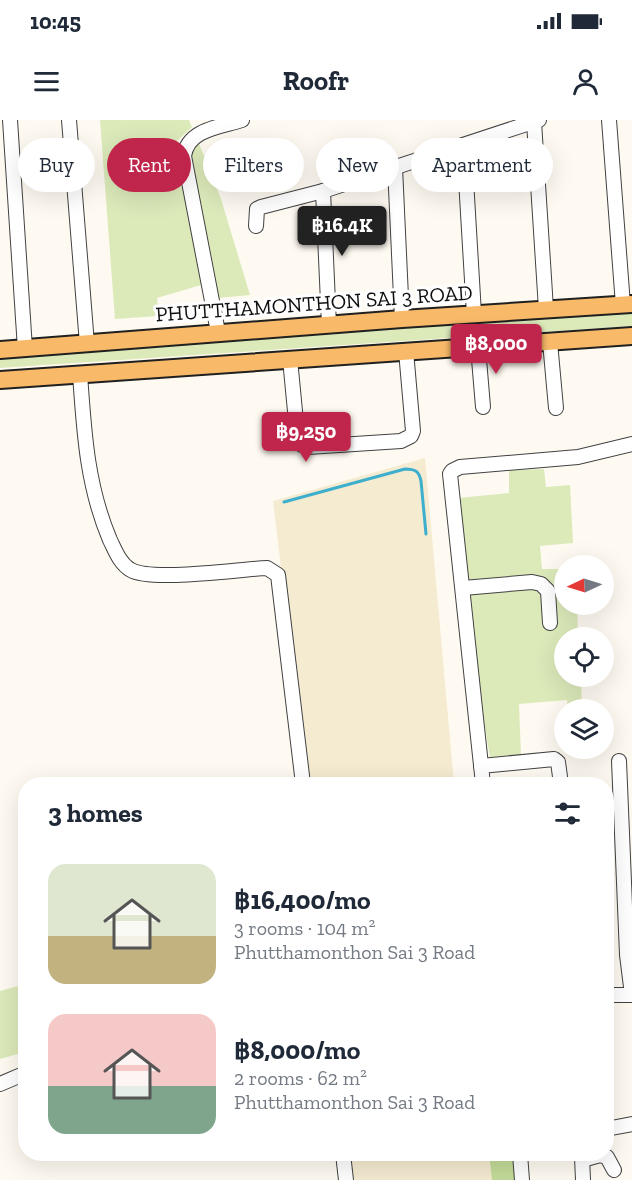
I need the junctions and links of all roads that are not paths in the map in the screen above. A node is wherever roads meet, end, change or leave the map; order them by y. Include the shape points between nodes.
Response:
1 (10, 120) edge
2 (69, 120) edge
3 (242, 120) edge
4 (609, 120) edge
5 (537, 121) edge
6 (487, 138) edge
7 (319, 192) edge
8 (323, 192) edge
9 (396, 192) edge
10 (467, 192) edge
11 (256, 226) dead end
12 (628, 304) edge
13 (546, 309) junction
14 (474, 314) junction
15 (402, 319) junction
16 (329, 325) junction
17 (218, 332) junction
18 (632, 336) edge
19 (550, 342) junction
20 (87, 344) junction
21 (478, 347) junction
22 (25, 349) junction
23 (0, 350) edge
24 (406, 351) junction
25 (290, 359) junction
26 (80, 374) junction
27 (2, 383) edge
28 (483, 406) dead end
29 (556, 408) dead end
30 (632, 444) edge
31 (463, 588) junction
32 (550, 622) dead end
33 (619, 761) dead end
34 (481, 766) junction
35 (302, 777) edge
36 (482, 777) edge
37 (560, 777) edge
38 (629, 889) edge
39 (614, 995) edge
40 (632, 995) edge
41 (18, 1076) edge
42 (0, 1084) edge
43 (632, 1124) edge
44 (614, 1127) edge
45 (344, 1161) edge
46 (521, 1161) edge
47 (582, 1161) edge
48 (609, 1161) edge
49 (615, 1170) dead end
50 (346, 1180) edge
51 (522, 1180) edge
52 (583, 1180) edge

1 - 22 street
2 - 20 street
3 - 17 street via 196,135 186,146 184,156
4 - 12 street
5 - 6 street
5 - 13 street
7 - 11 street via 261,207 257,210
8 - 16 street
9 - 15 street
10 - 14 street
12 - 13 main road, PHUTTHAMONTHON SAI 3 ROAD
13 - 14 main road, PHUTTHAMONTHON SAI 3 ROAD
14 - 15 main road, PHUTTHAMONTHON SAI 3 ROAD
15 - 16 main road, PHUTTHAMONTHON SAI 3 ROAD
16 - 17 main road, PHUTTHAMONTHON SAI 3 ROAD
17 - 20 main road, PHUTTHAMONTHON SAI 3 ROAD
18 - 19 main road
19 - 21 main road
19 - 29 street
20 - 22 main road, PHUTTHAMONTHON SAI 3 ROAD
21 - 24 main road
21 - 28 street
22 - 23 main road, PHUTTHAMONTHON SAI 3 ROAD
24 - 25 main road
24 - 25 street via 413,431 401,441 302,445 297,432
25 - 26 main road
26 - 27 main road
26 - 35 street via 90,481 97,510 120,559 130,570 153,575 267,568 278,575
30 - 31 street via 578,457 460,467 452,471 449,480
31 - 32 street via 542,584 548,591
31 - 34 street
33 - 38 street
34 - 36 street
34 - 37 street via 554,759
38 - 40 street via 627,955
39 - 40 street
41 - 42 street
43 - 44 street
45 - 50 street
46 - 51 street
47 - 52 street
48 - 49 street

